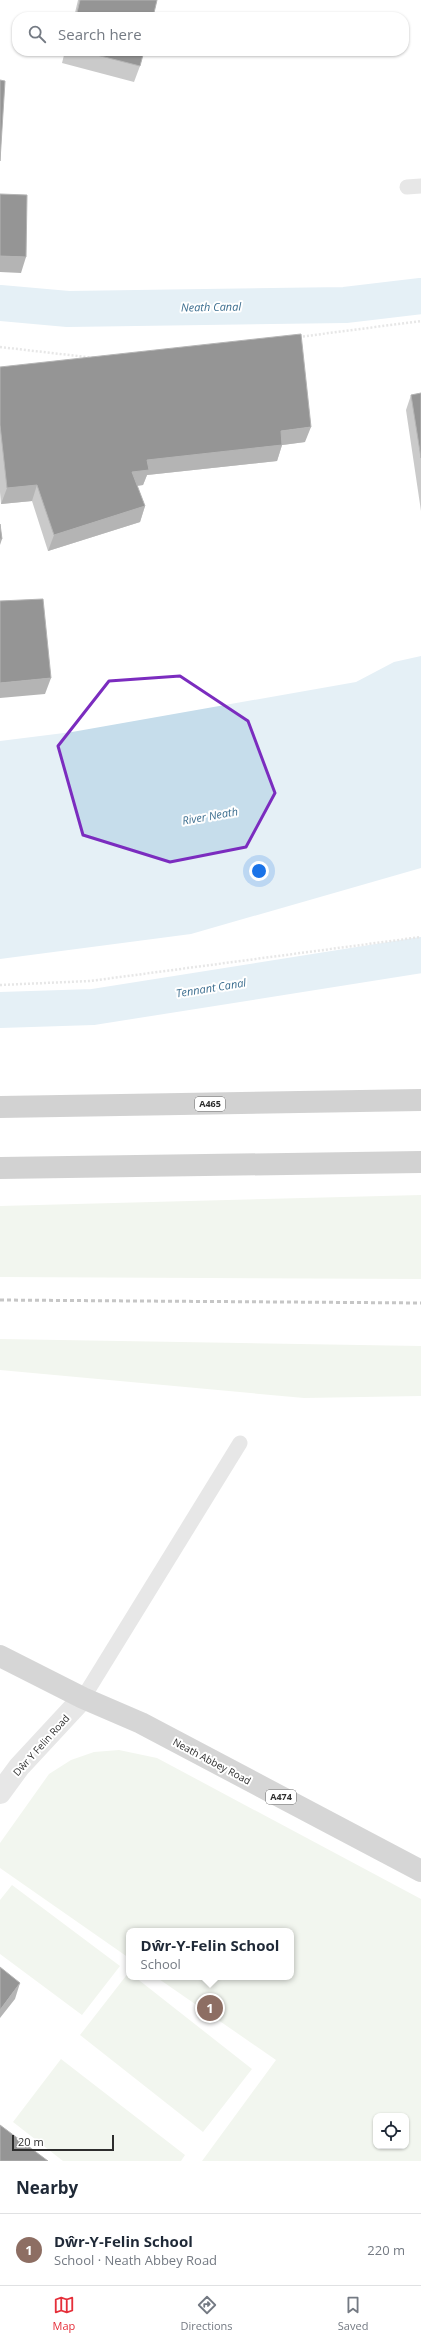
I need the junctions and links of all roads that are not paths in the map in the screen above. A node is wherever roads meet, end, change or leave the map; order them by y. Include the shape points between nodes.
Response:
1 (421, 1100) edge
2 (0, 1107) edge
3 (421, 1162) edge
4 (0, 1168) edge
5 (240, 1443) dead end
6 (0, 1656) edge
7 (83, 1698) junction
8 (0, 1793) edge
9 (421, 1871) edge

1 - 2 highway, A465
3 - 4 highway
5 - 7 lane
6 - 7 main road, Neath Abbey Road / A474
7 - 8 street, Dŵr Y Felin Road via 19,1767
7 - 9 main road, Neath Abbey Road / A474 via 141,1723

